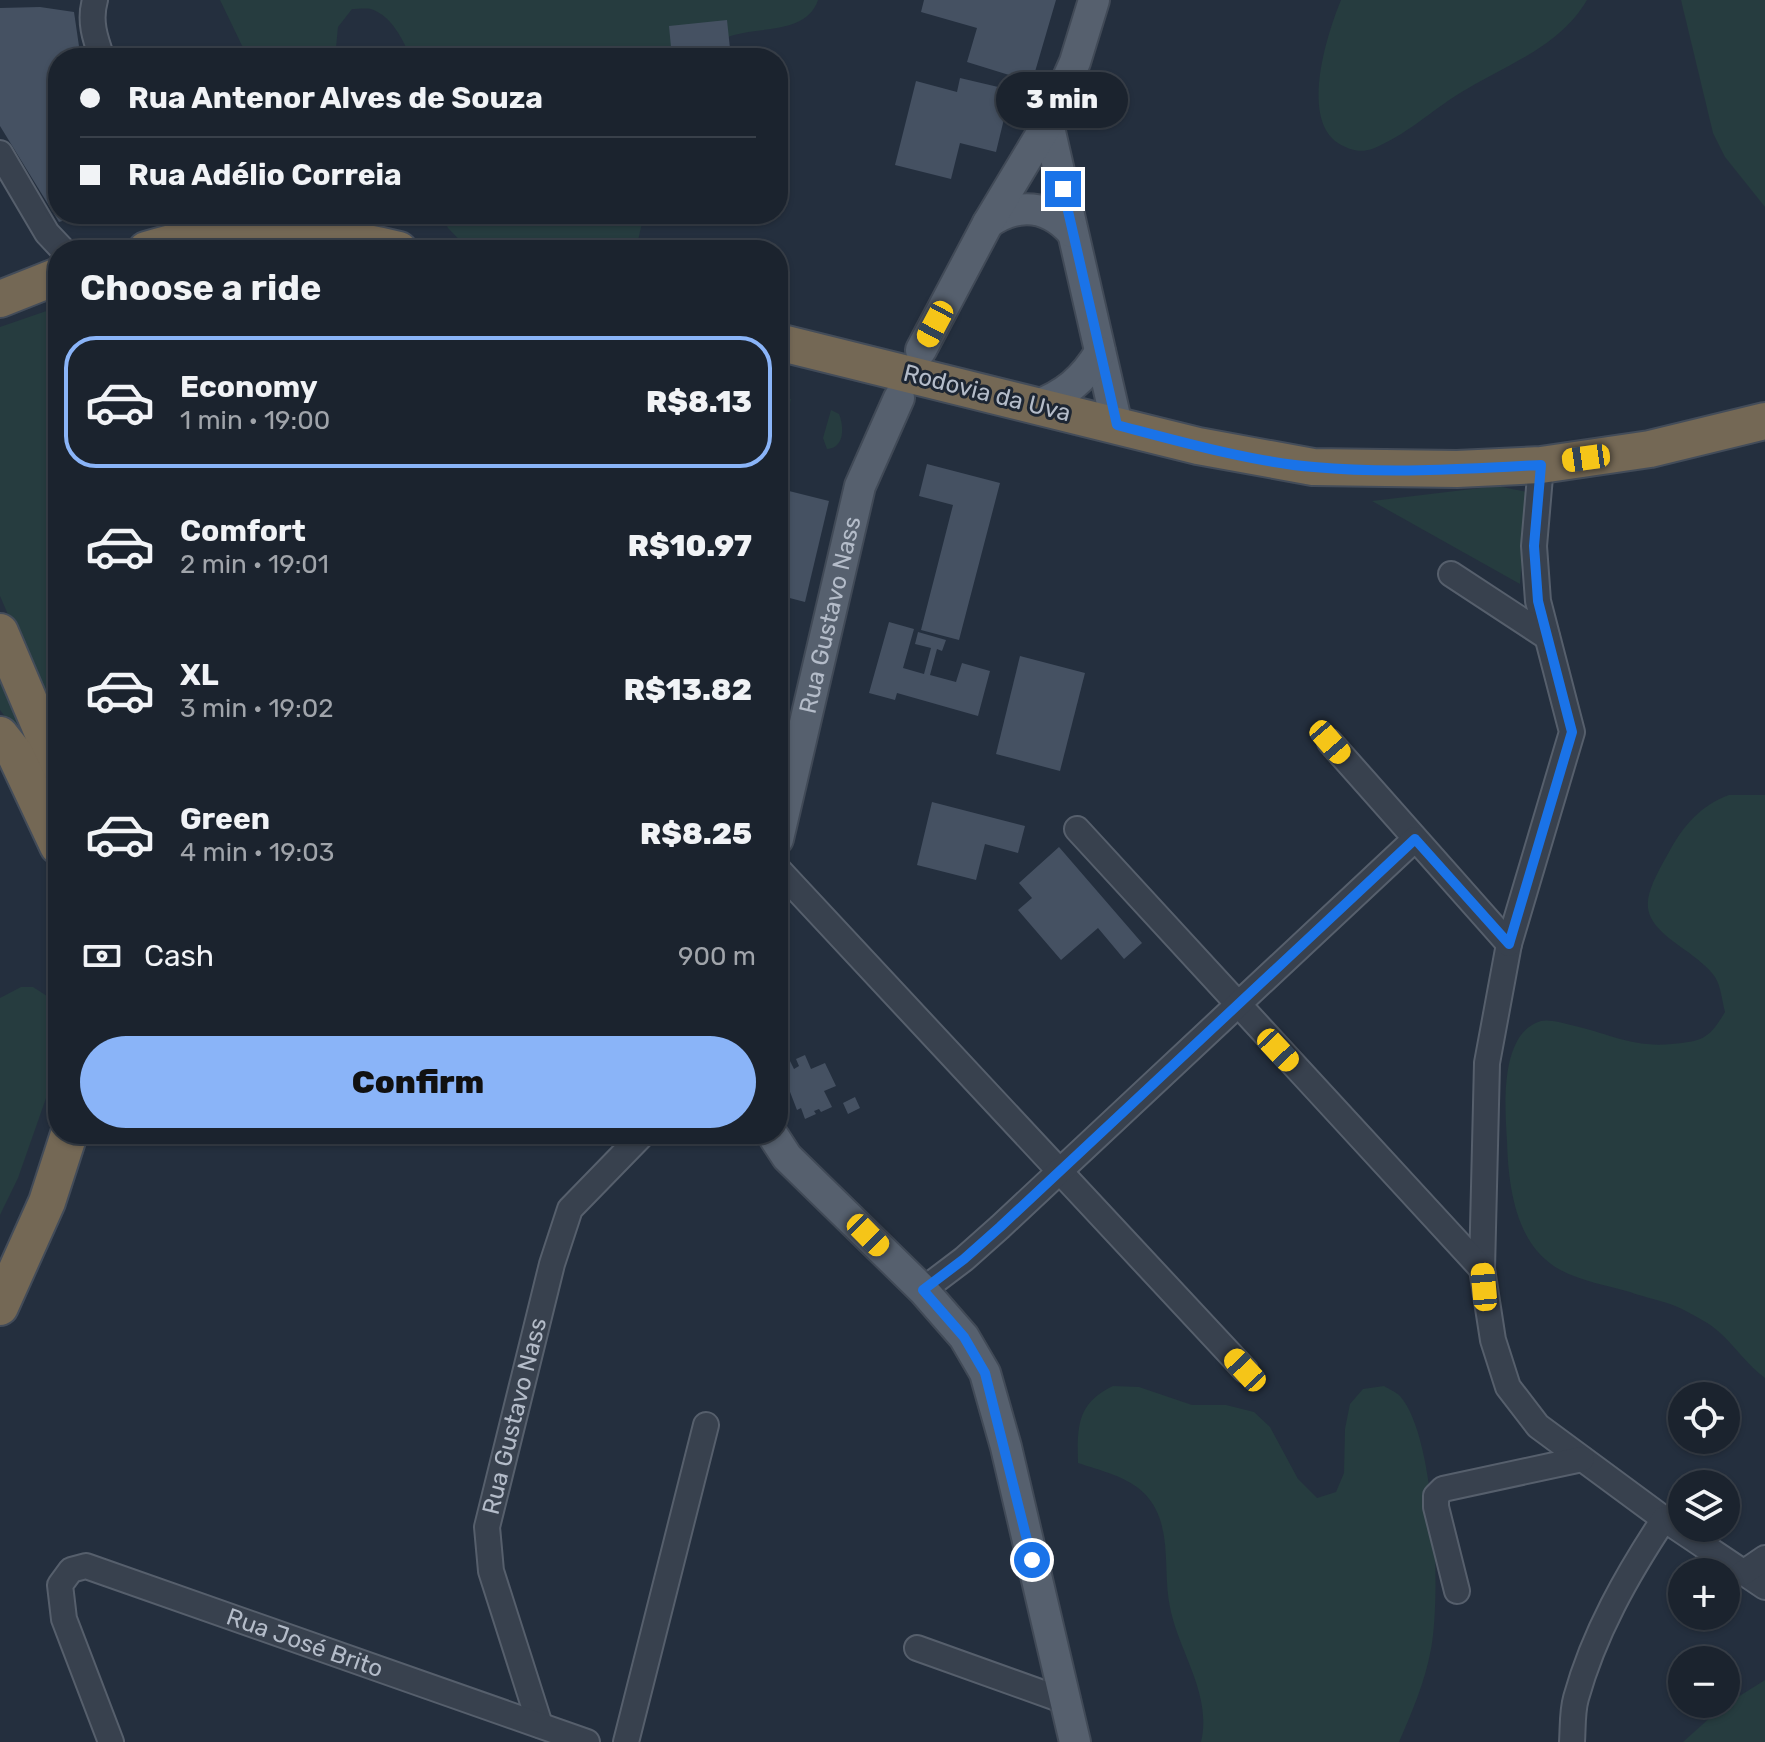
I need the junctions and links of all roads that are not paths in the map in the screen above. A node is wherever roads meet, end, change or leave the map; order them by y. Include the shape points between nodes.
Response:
1 (95, 0) edge
2 (1094, 0) edge
3 (98, 48) edge
4 (1048, 123) junction
5 (0, 153) edge
6 (1018, 172) junction
7 (1055, 200) junction
8 (988, 223) junction
9 (184, 231) edge
10 (54, 240) edge
11 (349, 240) edge
12 (48, 280) edge
13 (2, 297) edge
14 (788, 344) edge
15 (921, 350) dead end
16 (1100, 352) junction
17 (899, 398) dead end
18 (1035, 406) junction
19 (1765, 421) edge
20 (1117, 425) junction
21 (1541, 465) junction
22 (1451, 574) dead end
23 (0, 632) edge
24 (1547, 637) junction
25 (0, 735) edge
26 (1330, 742) dead end
27 (48, 749) edge
28 (788, 796) edge
29 (48, 825) edge
30 (1077, 829) dead end
31 (1415, 839) junction
32 (788, 880) edge
33 (1509, 944) junction
34 (1238, 1006) junction
35 (66, 1144) edge
36 (633, 1144) edge
37 (779, 1144) edge
38 (1060, 1170) junction
39 (1482, 1269) junction
40 (923, 1290) junction
41 (0, 1307) edge
42 (1245, 1370) dead end
43 (706, 1425) dead end
44 (1582, 1459) junction
45 (1664, 1519) junction
46 (1765, 1558) edge
47 (1743, 1573) junction
48 (1765, 1587) edge
49 (1457, 1591) dead end
50 (917, 1648) dead end
51 (1065, 1701) junction
52 (540, 1725) junction
53 (582, 1741) edge
54 (111, 1742) edge
55 (626, 1742) edge
56 (1075, 1742) edge
57 (1572, 1742) edge

1 - 3 street via 91,14
2 - 4 main road
4 - 6 main road
4 - 7 main road
5 - 10 street
6 - 7 main road
6 - 8 main road
7 - 8 main road via 1001,214
7 - 16 main road via 1072,232
8 - 15 main road
9 - 11 highway
12 - 13 highway
14 - 18 highway, Rodovia da Uva
16 - 18 main road via 1073,386
16 - 20 main road
17 - 28 main road, Rua Gustavo Nass via 860,486
18 - 20 highway, Rodovia da Uva
19 - 21 highway, Rodovia da Uva via 1650,449
20 - 21 highway, Rodovia da Uva via 1313,467
21 - 24 street via 1534,546
22 - 24 street
23 - 27 highway
24 - 33 street via 1572,732
25 - 29 highway via 15,754
26 - 31 street
30 - 34 street
31 - 33 street
31 - 34 street
32 - 38 street
33 - 39 street via 1487,1063
34 - 38 street
34 - 39 street
35 - 41 highway via 47,1202
36 - 52 street, Rua Gustavo Nass via 570,1209 487,1527 491,1571
37 - 40 main road
38 - 40 street
38 - 42 street
39 - 44 street via 1493,1340 1508,1387 1538,1426
40 - 51 main road via 964,1337 985,1373
43 - 55 street
44 - 45 street
44 - 49 street via 1443,1489 1436,1496
45 - 47 street
45 - 57 street via 1600,1629 1575,1701
46 - 47 street
47 - 48 street
50 - 51 street
51 - 56 main road
52 - 53 street, Rua José Brito
52 - 54 street, Rua José Brito via 86,1566 71,1570 60,1585 64,1619

